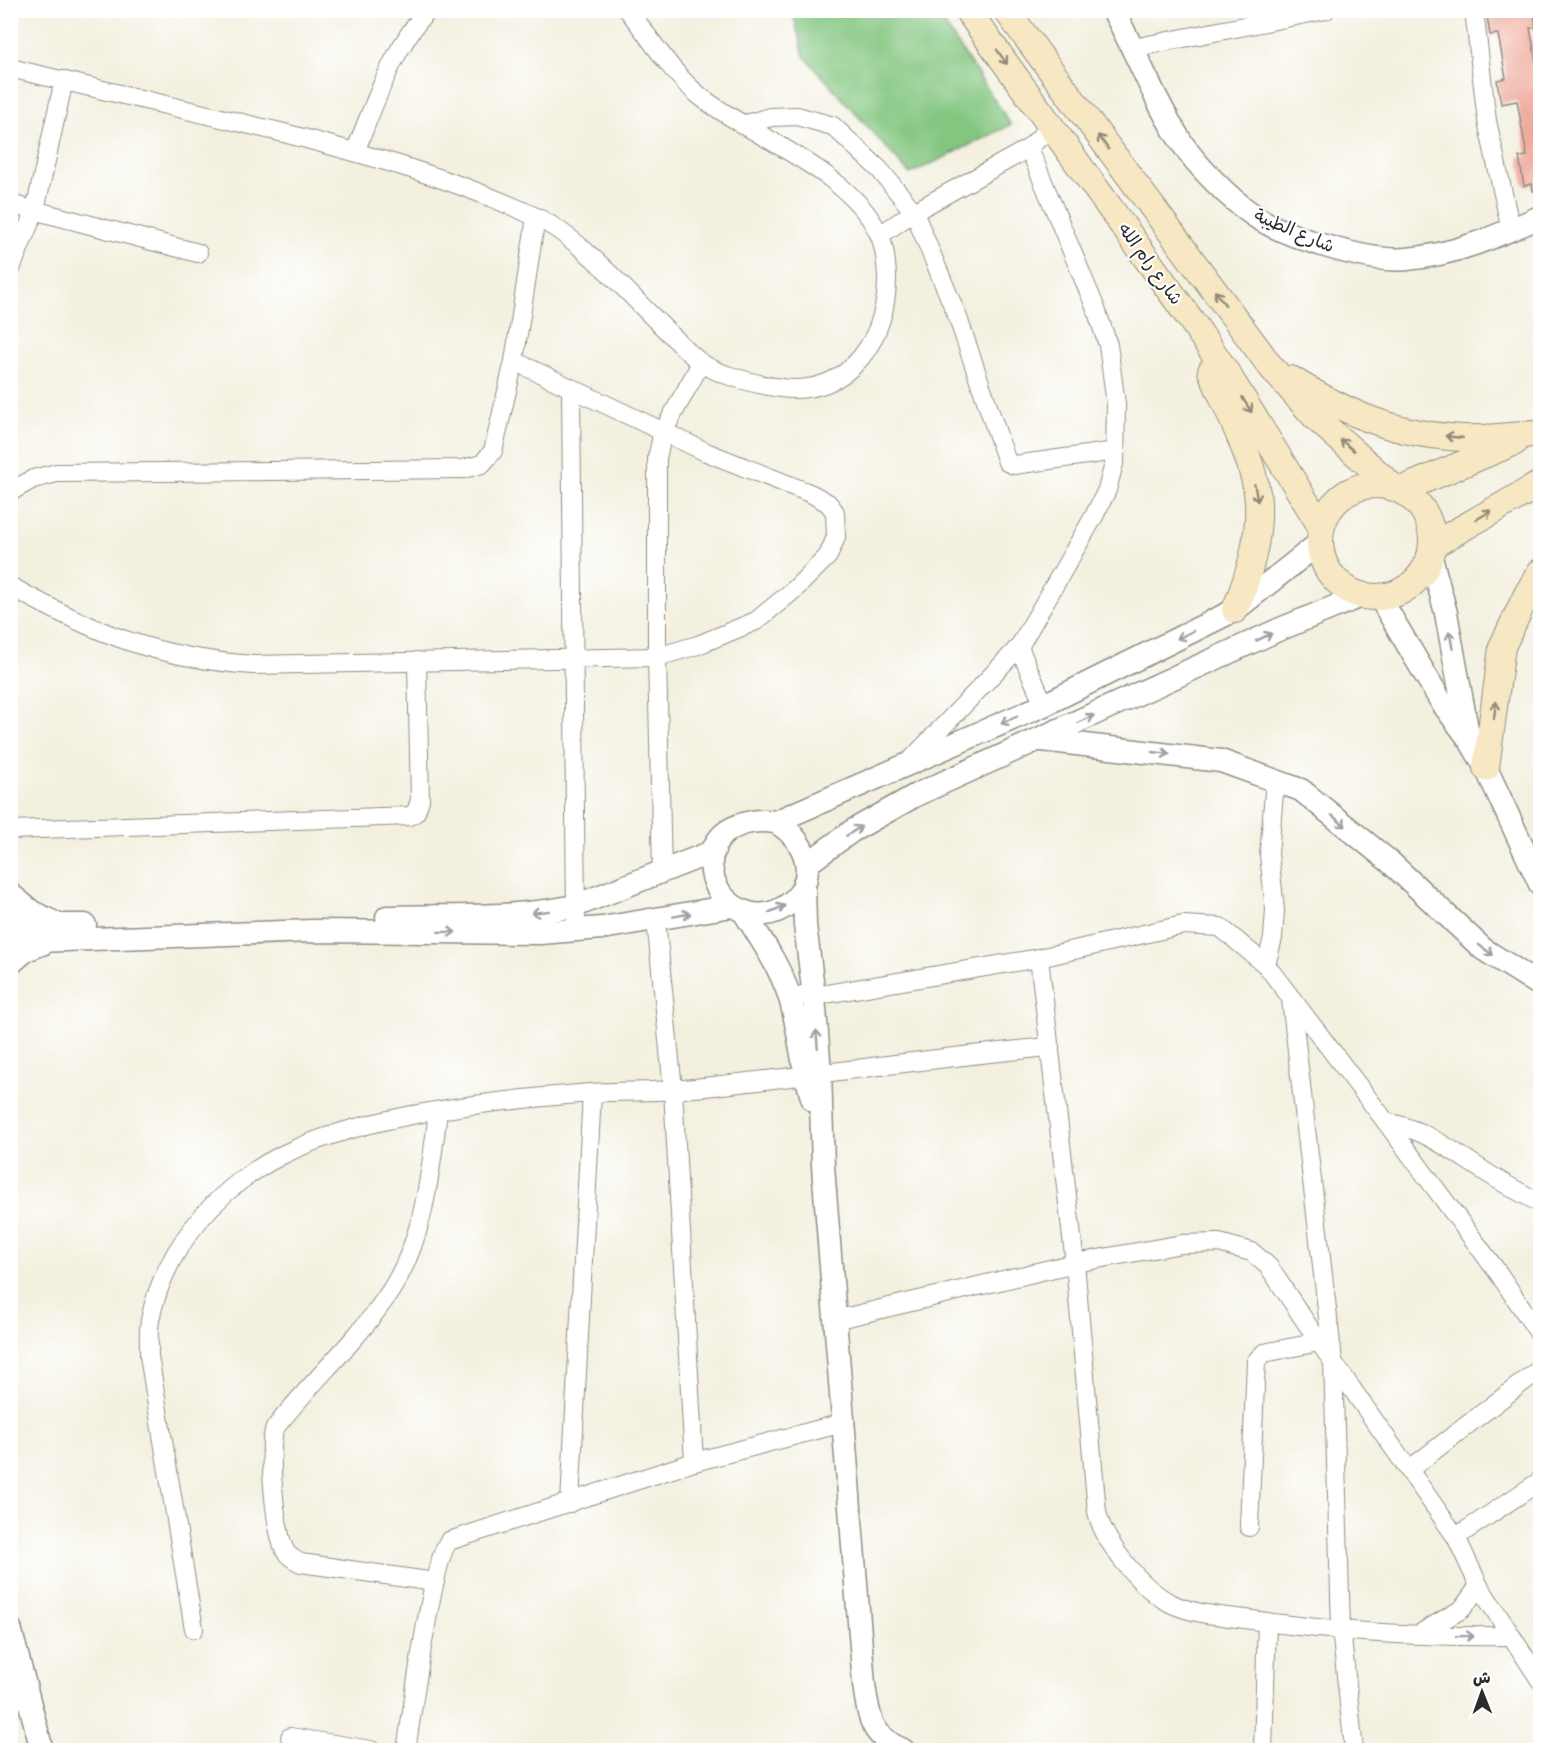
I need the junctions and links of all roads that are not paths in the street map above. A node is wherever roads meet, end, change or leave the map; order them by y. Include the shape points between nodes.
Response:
1 (428, 10) edge
2 (628, 10) edge
3 (967, 10) edge
4 (1006, 10) edge
5 (1113, 10) edge
6 (1474, 10) edge
7 (1322, 11) edge
8 (1133, 48) junction
9 (10, 68) edge
10 (64, 80) junction
11 (742, 125) junction
12 (1050, 127) junction
13 (1029, 148) junction
14 (355, 152) junction
15 (10, 204) edge
16 (35, 210) junction
17 (914, 212) junction
18 (536, 217) junction
19 (1540, 217) edge
20 (1511, 230) junction
21 (880, 235) junction
22 (198, 253) dead end
23 (10, 271) edge
24 (1191, 320) junction
25 (514, 361) junction
26 (701, 363) junction
27 (1271, 367) junction
28 (571, 388) junction
29 (663, 432) junction
30 (1537, 433) edge
31 (1116, 451) junction
32 (1540, 484) edge
33 (1397, 487) junction
34 (10, 492) edge
35 (1319, 534) junction
36 (1432, 551) junction
37 (1540, 572) edge
38 (10, 586) edge
39 (1370, 597) junction
40 (1235, 610) junction
41 (1019, 647) junction
42 (657, 657) junction
43 (574, 658) junction
44 (417, 662) junction
45 (1044, 705) junction
46 (1469, 739) junction
47 (1040, 740) junction
48 (908, 764) junction
49 (1486, 768) junction
50 (1275, 780) junction
51 (775, 822) junction
52 (10, 830) edge
53 (714, 851) junction
54 (662, 872) junction
55 (805, 873) junction
56 (1540, 884) edge
57 (10, 894) edge
58 (575, 906) junction
59 (738, 909) junction
60 (656, 920) junction
61 (10, 925) edge
62 (576, 930) junction
63 (55, 933) junction
64 (10, 942) edge
65 (1039, 958) junction
66 (10, 964) edge
67 (1266, 965) junction
68 (1540, 985) edge
69 (789, 995) junction
70 (814, 996) junction
71 (1291, 998) junction
72 (1050, 1047) junction
73 (812, 1073) junction
74 (673, 1090) junction
75 (592, 1093) junction
76 (438, 1112) junction
77 (1386, 1122) junction
78 (1540, 1203) edge
79 (1075, 1263) junction
80 (835, 1320) junction
81 (1540, 1335) edge
82 (1319, 1342) junction
83 (1332, 1361) junction
84 (1540, 1369) edge
85 (843, 1423) junction
86 (694, 1462) junction
87 (1410, 1469) junction
88 (1540, 1481) edge
89 (570, 1503) junction
90 (1249, 1527) dead end
91 (1456, 1537) junction
92 (435, 1582) junction
93 (1479, 1586) junction
94 (1267, 1622) junction
95 (10, 1628) edge
96 (194, 1629) dead end
97 (1341, 1629) junction
98 (1420, 1633) junction
99 (1510, 1636) junction
100 (1540, 1680) edge
101 (290, 1737) dead end
102 (42, 1750) edge
103 (371, 1750) edge
104 (406, 1750) edge
105 (903, 1750) edge
106 (1263, 1750) edge
107 (1354, 1750) edge

1 - 14 street via 386,76
2 - 11 street via 687,85
3 -> 12 main road, شارع رام الله
27 -> 4 main road, شارع رام الله
5 - 8 street, شارع الطيبة
6 - 20 street via 1487,121
7 - 8 street
8 - 20 street, شارع الطيبة via 1183,145 1230,197 1254,216 1308,240 1353,254 1406,260 1465,249
9 - 10 street
10 - 14 street
10 - 16 street
11 - 17 street via 771,117 796,116 833,126 880,170
11 - 21 street via 811,164 867,215
12 - 13 street
12 - 24 main road, شارع رام الله
13 - 17 street
13 - 31 street via 1108,345 1116,404
14 - 18 street via 432,174
15 - 16 street
16 - 22 street
16 - 23 street
17 - 21 street
17 - 31 street via 958,318 1007,462 1014,465
18 - 25 street
18 - 26 street via 570,238
19 - 20 street, شارع الطيبة
21 - 26 street via 886,300 872,344 840,376 786,389 736,377
24 -> 35 main road, شارع رام الله via 1225,370
24 -> 40 main road via 1252,473 1258,500 1253,554
25 - 28 street
25 - 34 street via 493,452 472,468 57,473 33,479
26 - 29 street
30 -> 27 main road via 1465,438 1418,433 1366,420 1334,406
33 -> 27 main road, شارع رام الله via 1316,418
28 - 29 street
28 - 43 street
29 - 42 street via 657,458
29 - 42 street via 705,453 812,494 828,503 837,523 828,556 756,621 735,632
30 - 33 main road
31 - 41 street via 1107,490
36 -> 32 main road
33 - 35 main road via 1368,485 1350,491 1328,510
33 - 36 main road via 1416,500 1424,513
35 - 39 main road via 1330,573 1341,585
35 - 40 street
36 - 39 main road via 1424,572 1413,583 1400,592
46 -> 36 street
49 -> 37 main road via 1502,647
38 - 44 street via 120,640 182,657 253,665
39 - 46 street
47 -> 39 street via 1278,630
40 -> 45 street
41 - 45 street
41 - 48 street
42 - 43 street
42 - 54 street
43 - 44 street
43 - 58 street
44 - 52 street via 420,800 410,816
45 -> 48 street
46 - 49 street
47 -> 50 street via 1194,756
55 -> 47 street via 852,831 916,795
48 - 51 street
49 - 56 street
50 - 67 street via 1269,854 1275,910
50 -> 68 street via 1301,790 1390,862 1483,949
51 - 53 street via 756,819 738,824 723,835
51 - 55 street via 797,838
53 - 54 street
53 - 59 street via 714,882 721,896
54 - 58 street
59 -> 55 street via 762,914 780,909 795,898
55 - 70 street via 805,925
57 - 63 street
58 - 62 street
58 -> 63 street via 532,913
60 -> 59 street
59 - 69 street via 774,961
60 - 62 street
60 - 74 street
61 - 63 street
63 -> 62 street
63 - 64 street
63 - 66 street
65 - 67 street via 1183,924 1200,924 1220,927
65 - 70 street
65 - 72 street
67 - 71 street
69 - 70 street
69 - 73 street
73 -> 70 street
71 - 77 street
71 - 83 street
72 - 73 street
72 - 79 street
73 - 74 street
73 - 80 street via 820,1119
74 - 75 street
74 - 86 street
75 - 76 street
75 - 89 street
76 - 92 street via 429,1183 411,1252 401,1274 386,1299 275,1428 271,1451 279,1532 292,1559
76 - 96 street via 377,1124 282,1155 211,1207 171,1262 150,1322 149,1356
77 - 78 street via 1425,1133
77 - 81 street
79 - 80 street
79 - 82 street via 1201,1242 1237,1246 1261,1257
79 - 94 street via 1100,1527 1139,1577 1170,1603 1213,1615
80 - 85 street
82 - 83 street
82 - 90 street via 1263,1353 1256,1361
83 - 87 street
83 - 97 street
84 - 87 street
85 - 86 street
85 - 105 street via 869,1714 879,1735
86 - 89 street
87 - 91 street
88 - 91 street
89 - 92 street via 449,1540
91 - 93 street
92 - 104 street
93 - 98 street via 1462,1609
93 - 99 street
94 - 97 street
94 - 106 street
95 - 102 street
97 - 98 street
97 - 107 street
98 -> 99 street
99 - 100 street
101 - 103 street

